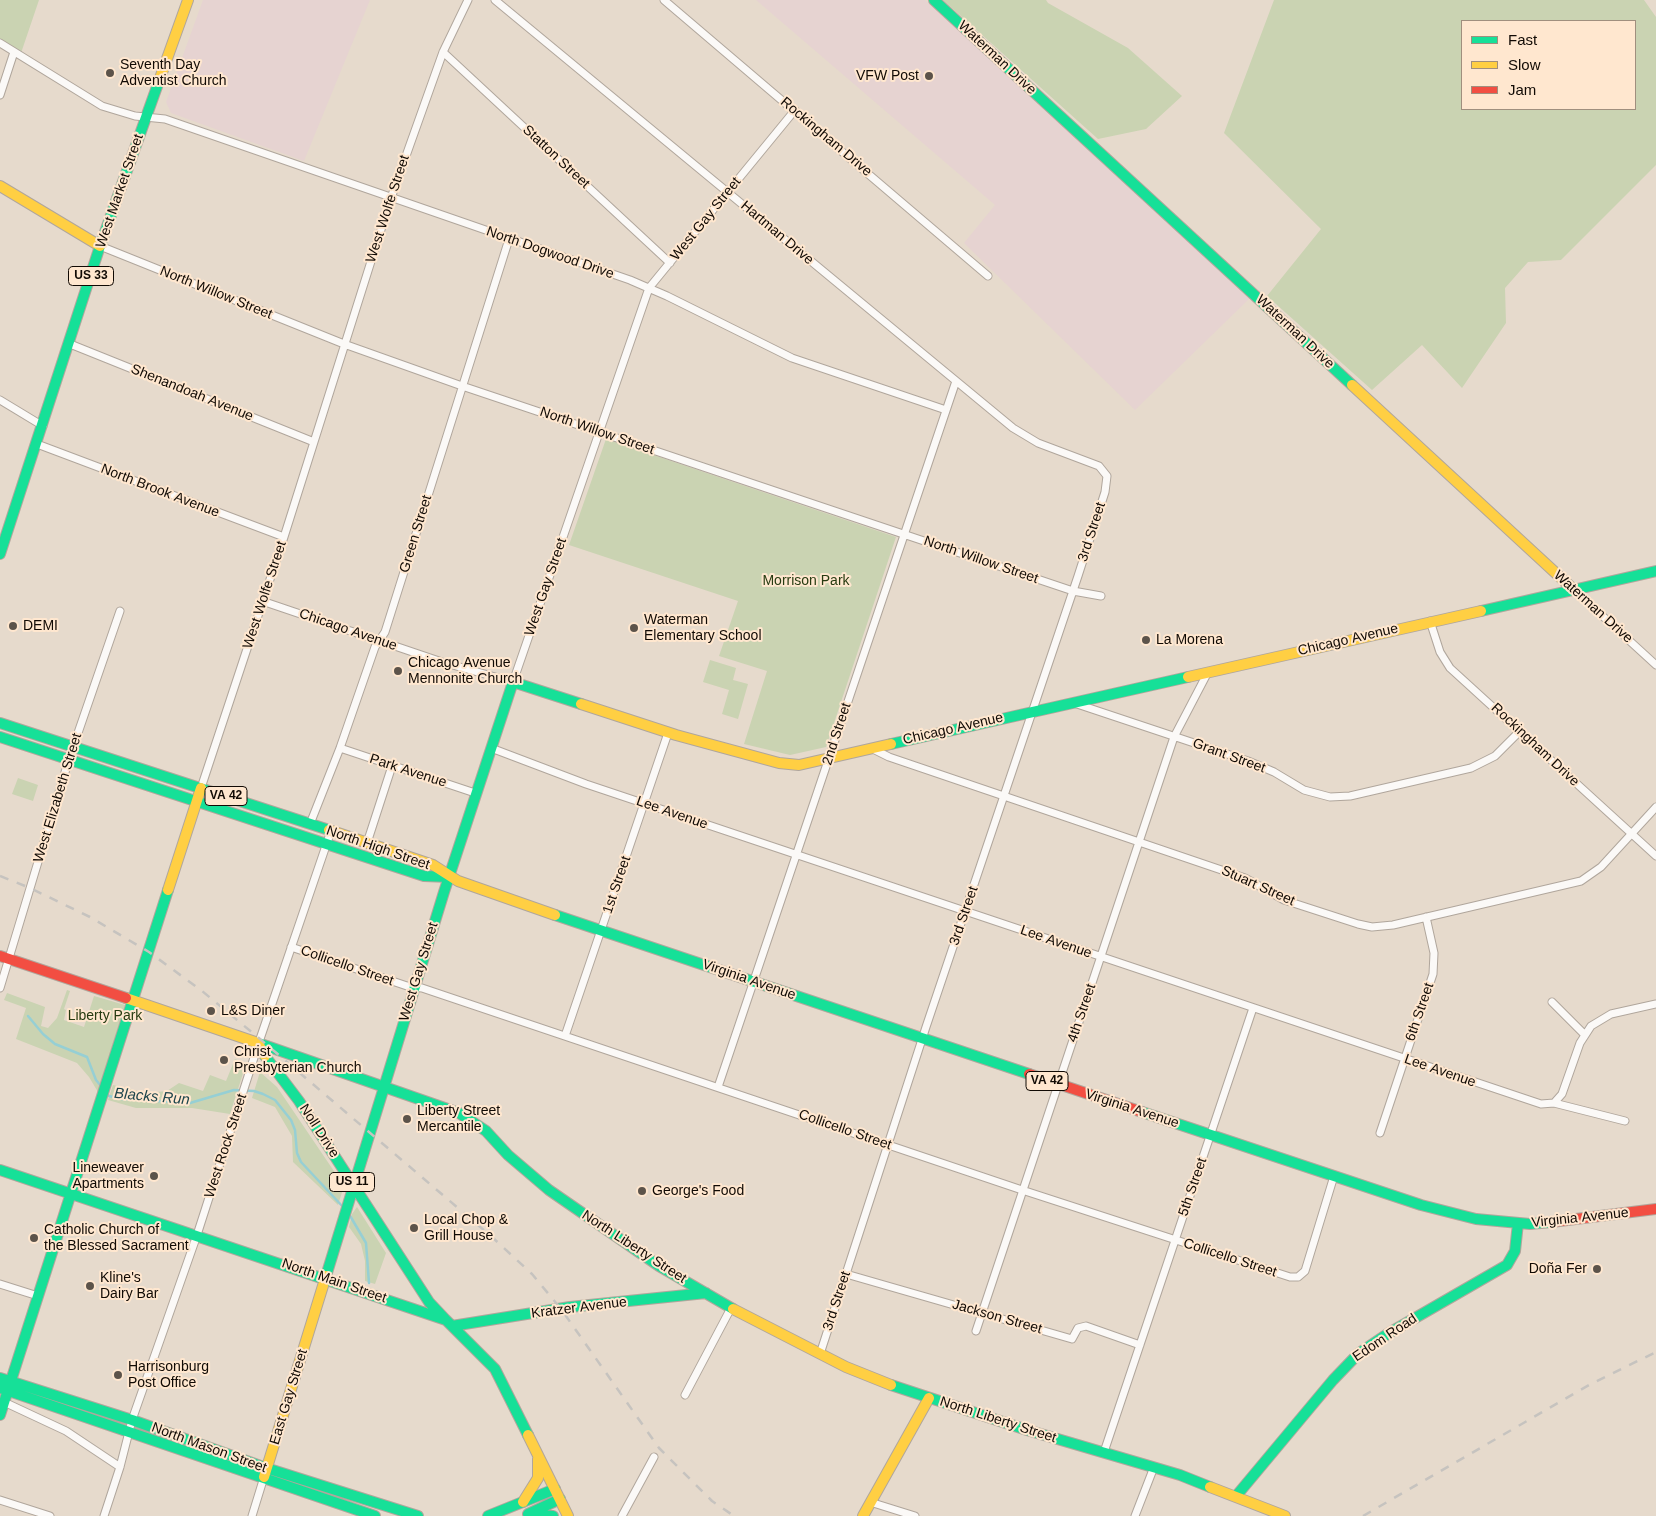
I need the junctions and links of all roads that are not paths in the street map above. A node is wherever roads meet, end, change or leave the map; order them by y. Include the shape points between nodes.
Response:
1 (188, 0) edge
2 (468, 0) edge
3 (496, 0) edge
4 (664, 0) edge
5 (934, 0) edge
6 (0, 43) edge
7 (14, 52) junction
8 (443, 52) junction
9 (0, 95) edge
10 (795, 110) junction
11 (146, 117) junction
12 (0, 186) edge
13 (728, 192) junction
14 (391, 198) junction
15 (509, 239) junction
16 (100, 246) junction
17 (670, 262) junction
18 (988, 276) dead end
19 (649, 288) junction
20 (70, 344) junction
21 (344, 344) junction
22 (956, 381) junction
23 (462, 386) junction
24 (0, 400) edge
25 (946, 410) junction
26 (43, 426) junction
27 (600, 431) junction
28 (314, 442) junction
29 (37, 444) junction
30 (1107, 478) joint
31 (903, 534) junction
32 (284, 537) junction
33 (0, 554) edge
34 (1656, 571) edge
35 (1573, 589) junction
36 (1072, 591) junction
37 (1101, 596) dead end
38 (262, 601) junction
39 (120, 611) dead end
40 (1430, 621) junction
41 (379, 641) junction
42 (1656, 665) edge
43 (1208, 671) junction
44 (513, 682) junction
45 (1072, 702) junction
46 (1032, 711) junction
47 (0, 723) edge
48 (1520, 731) junction
49 (668, 733) junction
50 (0, 737) edge
51 (1174, 737) junction
52 (73, 747) junction
53 (340, 748) junction
54 (491, 748) junction
55 (871, 748) junction
56 (830, 758) junction
57 (69, 759) junction
58 (392, 766) junction
59 (201, 788) junction
60 (475, 793) junction
61 (1004, 796) junction
62 (197, 802) junction
63 (644, 803) junction
64 (1656, 807) edge
65 (310, 824) junction
66 (331, 831) junction
67 (1631, 834) junction
68 (1139, 842) junction
69 (367, 843) junction
70 (326, 844) junction
71 (796, 854) junction
72 (1656, 856) edge
73 (449, 877) junction
74 (965, 911) junction
75 (1426, 917) junction
76 (601, 931) junction
77 (291, 947) junction
78 (4, 957) edge
79 (1101, 957) junction
80 (753, 982) junction
81 (415, 986) junction
82 (0, 988) edge
83 (134, 1000) junction
84 (1552, 1002) dead end
85 (1656, 1004) edge
86 (1253, 1008) junction
87 (1584, 1034) junction
88 (565, 1036) junction
89 (923, 1039) junction
90 (258, 1043) junction
91 (1405, 1059) junction
92 (1058, 1084) junction
93 (385, 1085) junction
94 (718, 1087) junction
95 (1554, 1103) junction
96 (1625, 1121) dead end
97 (1380, 1134) dead end
98 (1210, 1135) junction
99 (888, 1144) junction
100 (0, 1170) edge
101 (1334, 1176) junction
102 (353, 1184) junction
103 (1022, 1190) junction
104 (70, 1193) junction
105 (1656, 1209) edge
106 (1518, 1223) junction
107 (197, 1234) junction
108 (1174, 1241) junction
109 (846, 1274) junction
110 (326, 1279) junction
111 (0, 1284) edge
112 (706, 1293) junction
113 (38, 1296) junction
114 (731, 1308) junction
115 (983, 1313) junction
116 (449, 1323) junction
117 (976, 1331) dead end
118 (1140, 1345) junction
119 (820, 1354) junction
120 (4, 1385) edge
121 (685, 1395) dead end
122 (929, 1398) junction
123 (4, 1402) junction
124 (0, 1415) edge
125 (132, 1420) junction
126 (129, 1432) junction
127 (1104, 1452) junction
128 (538, 1454) junction
129 (654, 1457) dead end
130 (120, 1467) junction
131 (1154, 1467) junction
132 (265, 1473) junction
133 (557, 1494) junction
134 (1236, 1495) junction
135 (0, 1500) edge
136 (523, 1502) junction
137 (870, 1502) junction
138 (527, 1515) edge
139 (50, 1516) edge
140 (104, 1516) edge
141 (252, 1516) edge
142 (374, 1516) edge
143 (418, 1516) edge
144 (488, 1516) edge
145 (553, 1516) edge
146 (568, 1516) edge
147 (622, 1516) edge
148 (863, 1516) edge
149 (915, 1516) edge
150 (1135, 1516) edge
151 (1284, 1516) edge

1 - 11 street, West Market Street / US 33
2 - 8 street, West Wolfe Street
3 - 13 street, Hartman Drive
4 - 10 street, Rockingham Drive
5 - 35 street, Waterman Drive
6 - 7 street, North Dogwood Drive
7 - 9 street
7 - 11 street, North Dogwood Drive via 102,106
8 - 14 street, West Wolfe Street
8 - 17 street, Statton Street
10 - 13 street, West Gay Street
10 - 18 street, Rockingham Drive
11 - 14 street, North Dogwood Drive via 165,119
11 - 16 street, West Market Street / US 33
12 - 16 street
13 - 17 street, West Gay Street
13 - 22 street, Hartman Drive
14 - 15 street, North Dogwood Drive
14 - 21 street, West Wolfe Street
15 - 19 street, North Dogwood Drive
15 - 23 street, Green Street
16 - 20 street, West Market Street / US 33
16 - 21 street, North Willow Street
17 - 19 street, West Gay Street
19 - 25 street, North Dogwood Drive via 797,360
19 - 27 street, West Gay Street
20 - 26 street, West Market Street / US 33
20 - 28 street, Shenandoah Avenue
21 - 23 street, North Willow Street
21 - 28 street, West Wolfe Street
22 - 25 street, 2nd Street
22 - 30 street, Hartman Drive via 1013,428 1038,443 1099,466
23 - 27 street, North Willow Street
23 - 41 street, Green Street via 385,632
24 - 26 street
25 - 31 street, 2nd Street
26 - 29 street, West Market Street / US 33
27 - 31 street, North Willow Street
27 - 44 street, West Gay Street
28 - 32 street, West Wolfe Street
29 - 32 street, North Brook Avenue
29 - 33 street, West Market Street / US 33
30 - 36 street, 3rd Street
31 - 36 street, North Willow Street
31 - 56 street, 2nd Street
32 - 38 street, West Wolfe Street
34 - 35 street, Chicago Avenue
35 - 40 street, Chicago Avenue
35 - 42 street, Waterman Drive
36 - 37 street, North Willow Street
36 - 46 street, 3rd Street
38 - 41 street, Chicago Avenue
38 - 59 street, West Wolfe Street
39 - 52 street, West Elizabeth Street
40 - 43 street, Chicago Avenue
40 - 48 street, Rockingham Drive via 1446,663
41 - 44 street, Chicago Avenue
41 - 53 street, Green Street
43 - 45 street, Chicago Avenue
43 - 51 street, 4th Street
44 - 49 street, Chicago Avenue
44 - 54 street, West Gay Street
45 - 46 street, Chicago Avenue
45 - 51 street, Grant Street
46 - 55 street, Chicago Avenue
46 - 61 street, 3rd Street
47 - 52 street, North High Street / VA 42
48 - 51 street, Grant Street via 1494,756 1471,768 1335,797 1309,792 1255,763
48 - 67 street, Rockingham Drive
49 - 56 street, Chicago Avenue via 783,764 803,764
49 - 63 street, 1st Street
50 - 57 street, North High Street / VA 42
51 - 68 street, 4th Street
52 - 57 street, West Elizabeth Street
52 - 59 street, North High Street / VA 42
53 - 58 street, Park Avenue
53 - 65 street, Green Street
54 - 60 street, West Gay Street
54 - 63 street, Lee Avenue
55 - 56 street, Chicago Avenue
55 - 61 street, Stuart Street
56 - 71 street, 2nd Street
57 - 62 street, North High Street / VA 42
57 - 78 street, West Elizabeth Street
58 - 60 street, Park Avenue
58 - 69 street
59 - 62 street, West Wolfe Street
59 - 65 street, North High Street / VA 42
60 - 73 street, West Gay Street
61 - 68 street, Stuart Street
61 - 74 street, 3rd Street
62 - 70 street, North High Street / VA 42
62 - 83 street, West Wolfe Street
63 - 71 street, Lee Avenue
63 - 76 street, 1st Street
64 - 67 street, Stuart Street
65 - 66 street, North High Street / VA 42
66 - 69 street, North High Street / VA 42
66 - 70 street, West Rock Street
67 - 72 street, Rockingham Drive
67 - 75 street, Stuart Street via 1601,867 1580,881
68 - 75 street, Stuart Street via 1245,878 1279,898 1358,924 1386,926
68 - 79 street, 4th Street
69 - 73 street, North High Street / VA 42 via 432,865
70 - 73 street, North High Street / VA 42 via 424,876
70 - 77 street, West Rock Street
71 - 74 street, Lee Avenue
71 - 80 street, 2nd Street
73 - 76 street, Virginia Avenue / VA 42
73 - 81 street, West Gay Street
74 - 79 street, Lee Avenue
74 - 89 street, 3rd Street
75 - 91 street, 6th Street via 1434,953 1433,974
76 - 80 street, Virginia Avenue / VA 42
76 - 88 street, 1st Street
77 - 81 street, Collicello Street via 406,986
77 - 90 street, West Rock Street
78 - 82 street, West Elizabeth Street
78 - 83 street, North Liberty Street
79 - 86 street, Lee Avenue
79 - 92 street, 4th Street
80 - 89 street, Virginia Avenue / VA 42
80 - 94 street, 2nd Street
81 - 88 street, Collicello Street
81 - 93 street, West Gay Street
83 - 90 street, North Liberty Street
83 - 104 street, West Wolfe Street
84 - 87 street
85 - 87 street via 1606,1016
86 - 91 street, Lee Avenue
86 - 98 street, 5th Street
87 - 95 street via 1562,1094
88 - 94 street, Collicello Street
89 - 92 street, Virginia Avenue / VA 42
89 - 99 street, 3rd Street
90 - 93 street, North Liberty Street
90 - 102 street, Noll Drive / US 11
90 - 107 street, West Rock Street
91 - 95 street, Lee Avenue via 1541,1104
91 - 97 street, 6th Street
92 - 98 street, Virginia Avenue / VA 42
92 - 103 street, 4th Street
93 - 102 street, West Gay Street
93 - 112 street, North Liberty Street via 469,1118 549,1190 659,1266
94 - 99 street, Collicello Street
95 - 96 street, Lee Avenue
98 - 101 street, Virginia Avenue / VA 42
98 - 108 street, 5th Street
99 - 103 street, Collicello Street
99 - 109 street, 3rd Street
100 - 104 street, North Main Street / US 11
101 - 106 street, Virginia Avenue / VA 42 via 1442,1212
101 - 108 street, Collicello Street via 1305,1271 1298,1277
102 - 110 street, West Gay Street
102 - 116 street, Noll Drive / US 11 via 429,1302
103 - 108 street, Collicello Street
103 - 115 street, 4th Street
104 - 107 street, North Main Street / US 11
104 - 113 street, West Wolfe Street
105 - 106 street, Virginia Avenue / VA 42 via 1572,1221
106 - 134 street, Edom Road via 1516,1251 1507,1264 1358,1354
107 - 110 street, North Main Street / US 11
107 - 125 street, West Rock Street
108 - 118 street, 5th Street
109 - 115 street, Jackson Street
109 - 119 street, 3rd Street
110 - 116 street, North Main Street / US 11
110 - 132 street, East Gay Street
111 - 113 street
112 - 114 street, North Liberty Street
112 - 116 street, Kratzer Avenue
113 - 120 street, West Wolfe Street
114 - 119 street, North Liberty Street
114 - 121 street
115 - 117 street, 4th Street
115 - 118 street, Jackson Street via 1072,1339 1078,1328 1086,1326
116 - 128 street, North Main Street / US 11 via 494,1369
118 - 127 street, 5th Street
119 - 122 street, North Liberty Street
120 - 123 street, West Wolfe Street
120 - 125 street, North Mason Street
120 - 126 street, North Mason Street
122 - 127 street, North Liberty Street
122 - 137 street
123 - 124 street, West Wolfe Street
123 - 130 street via 66,1432
125 - 126 street, West Rock Street
125 - 132 street, North Mason Street
126 - 130 street, West Rock Street
126 - 132 street, North Mason Street
127 - 131 street, North Liberty Street
128 - 133 street, North Main Street / US 11
128 - 136 street via 538,1478
129 - 147 street
130 - 140 street, West Rock Street
131 - 134 street, North Liberty Street
131 - 150 street
132 - 141 street, East Gay Street
132 - 142 street, North Mason Street
132 - 143 street, North Mason Street
133 - 136 street
133 - 138 street
133 - 146 street, North Main Street / US 11
134 - 151 street, North Liberty Street
135 - 139 street
136 - 144 street
137 - 148 street
137 - 149 street
138 - 145 street

